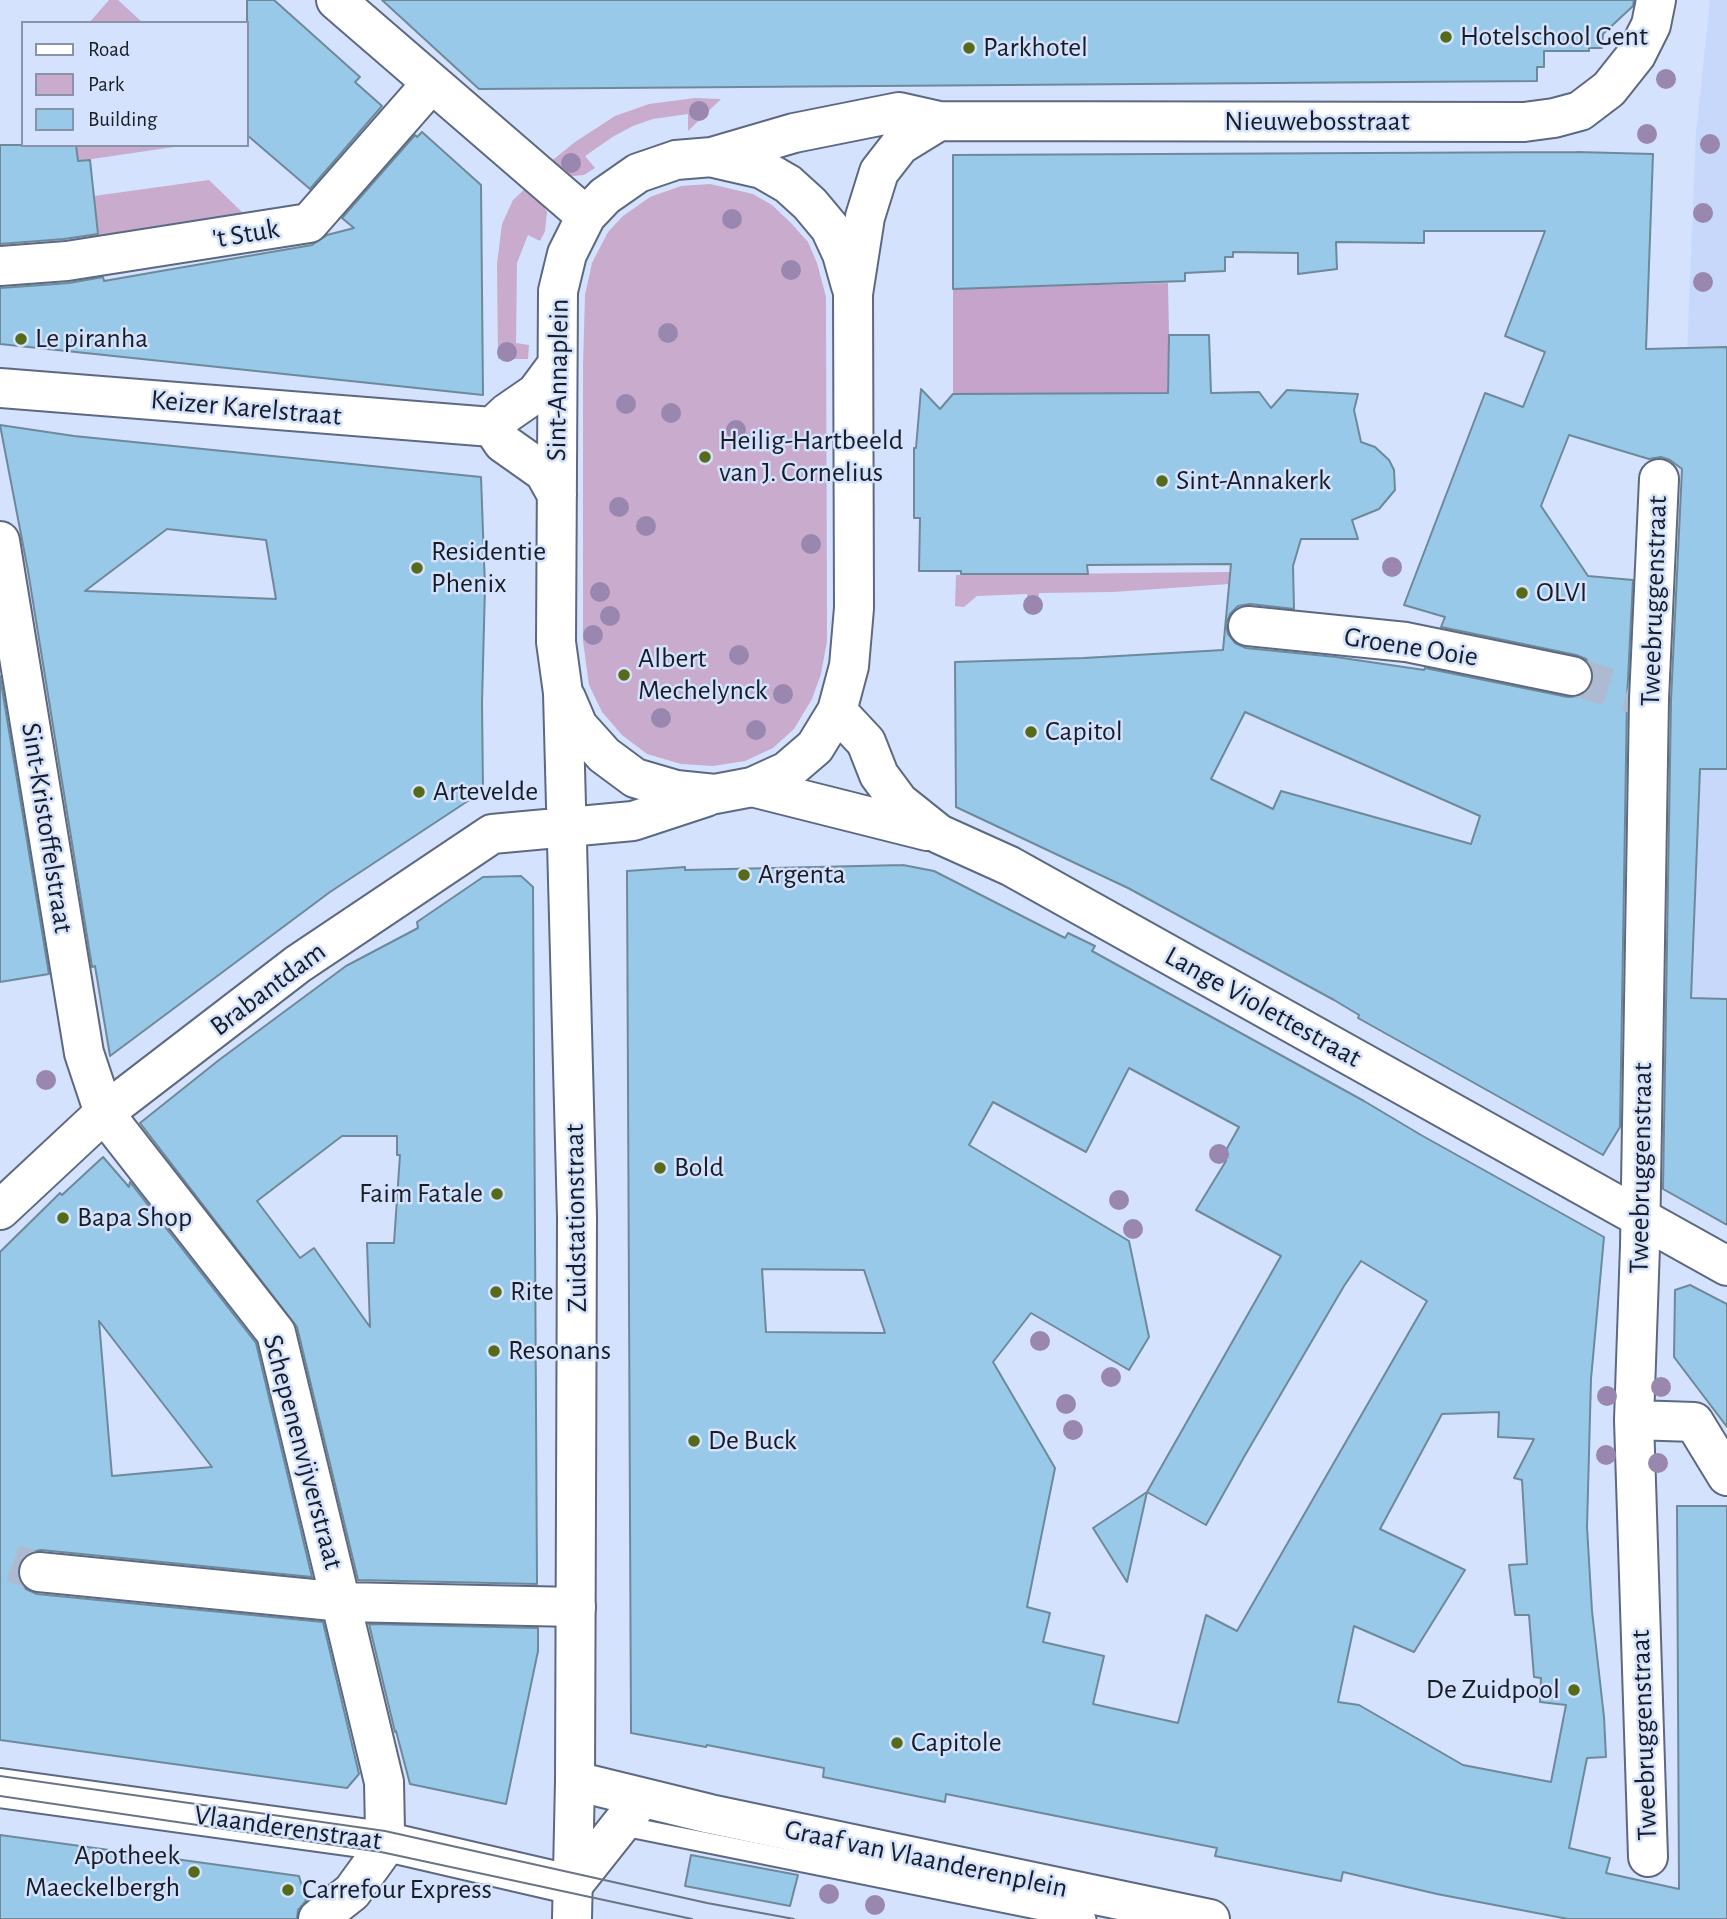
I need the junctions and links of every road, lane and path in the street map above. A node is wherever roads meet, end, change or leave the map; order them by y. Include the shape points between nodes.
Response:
1 (336, 0) edge
2 (1654, 12) edge
3 (431, 84) junction
4 (939, 121) junction
5 (712, 157) junction
6 (586, 216) junction
7 (0, 266) edge
8 (853, 294) junction
9 (556, 366) junction
10 (0, 388) edge
11 (492, 427) junction
12 (1659, 479) dead end
13 (557, 495) junction
14 (0, 541) edge
15 (1248, 626) dead end
16 (1572, 676) tunnel mouth
17 (563, 693) junction
18 (837, 710) junction
19 (752, 787) junction
20 (715, 794) junction
21 (568, 829) junction
22 (939, 834) junction
23 (104, 1113) junction
24 (0, 1210) edge
25 (1641, 1217) junction
26 (1727, 1266) edge
27 (1634, 1420) junction
28 (1727, 1476) edge
29 (39, 1572) dead end
30 (342, 1602) junction
31 (576, 1607) junction
32 (575, 1781) junction
33 (0, 1788) edge
34 (633, 1815) junction
35 (383, 1841) junction
36 (1648, 1857) dead end
37 (573, 1902) edge
38 (318, 1919) edge
39 (1086, 1919) edge
40 (1210, 1919) edge

1 - 3 street
2 - 4 street, Nieuwebosstraat via 1636,55 1609,89 1580,111 1554,118 1524,122
3 - 6 street
3 - 7 street, 't Stuk via 309,223 67,261
4 - 5 street, Sint-Annaplein via 899,112 794,132
4 - 8 street, Sint-Annaplein via 900,145 879,172 865,217
5 - 6 street, Sint-Annaplein via 676,160 638,173
5 - 8 street, Sint-Annaplein via 762,169 810,204 830,228
6 - 9 street, Sint-Annaplein via 567,254 558,291
8 - 18 street, Sint-Annaplein via 854,608 849,666
9 - 11 street via 536,393
9 - 13 street, Sint-Annaplein
10 - 11 street, Keizer Karelstraat
11 - 13 street via 503,443 544,472
12 - 25 street, Tweebruggenstraat via 1649,699
13 - 17 street, Sint-Annaplein via 556,642
14 - 23 street, Sint-Kristoffelstraat via 84,1053
15 - 16 street, Groene Ooie via 1406,642
17 - 20 street, Sint-Annaplein via 579,726 604,755 635,778 676,790
17 - 21 street, Sint-Annaplein
18 - 19 street, Sint-Annaplein via 815,747 787,771
18 - 22 street, Lange Violettestraat via 866,742 879,775 899,802
19 - 20 street, Sint-Annaplein
19 - 22 street, Sint-Annaplein
20 - 21 street via 633,821
21 - 23 street, Brabantdam via 492,835 298,964
21 - 31 street, Zuidstationstraat via 577,1217
22 - 25 street, Lange Violettestraat via 1010,866
23 - 24 street, Brabantdam
23 - 30 street, Schepenenvijverstraat via 276,1333
25 - 26 street, Lange Violettestraat
25 - 27 street, Tweebruggenstraat
27 - 28 street via 1694,1422
27 - 36 street, Tweebruggenstraat
29 - 30 street
30 - 31 street
30 - 35 street, Schepenenvijverstraat via 384,1782
31 - 32 street, Zuidstationstraat
32 - 34 street, Graaf van Vlaanderenplein
32 - 37 street, Zuidstationstraat
33 - 35 street, Vlaanderenstraat
34 - 37 street
34 - 39 lane, Graaf van Vlaanderenplein
34 - 40 street, Graaf van Vlaanderenplein
35 - 37 street, Vlaanderenstraat
35 - 38 street via 381,1852 352,1892

